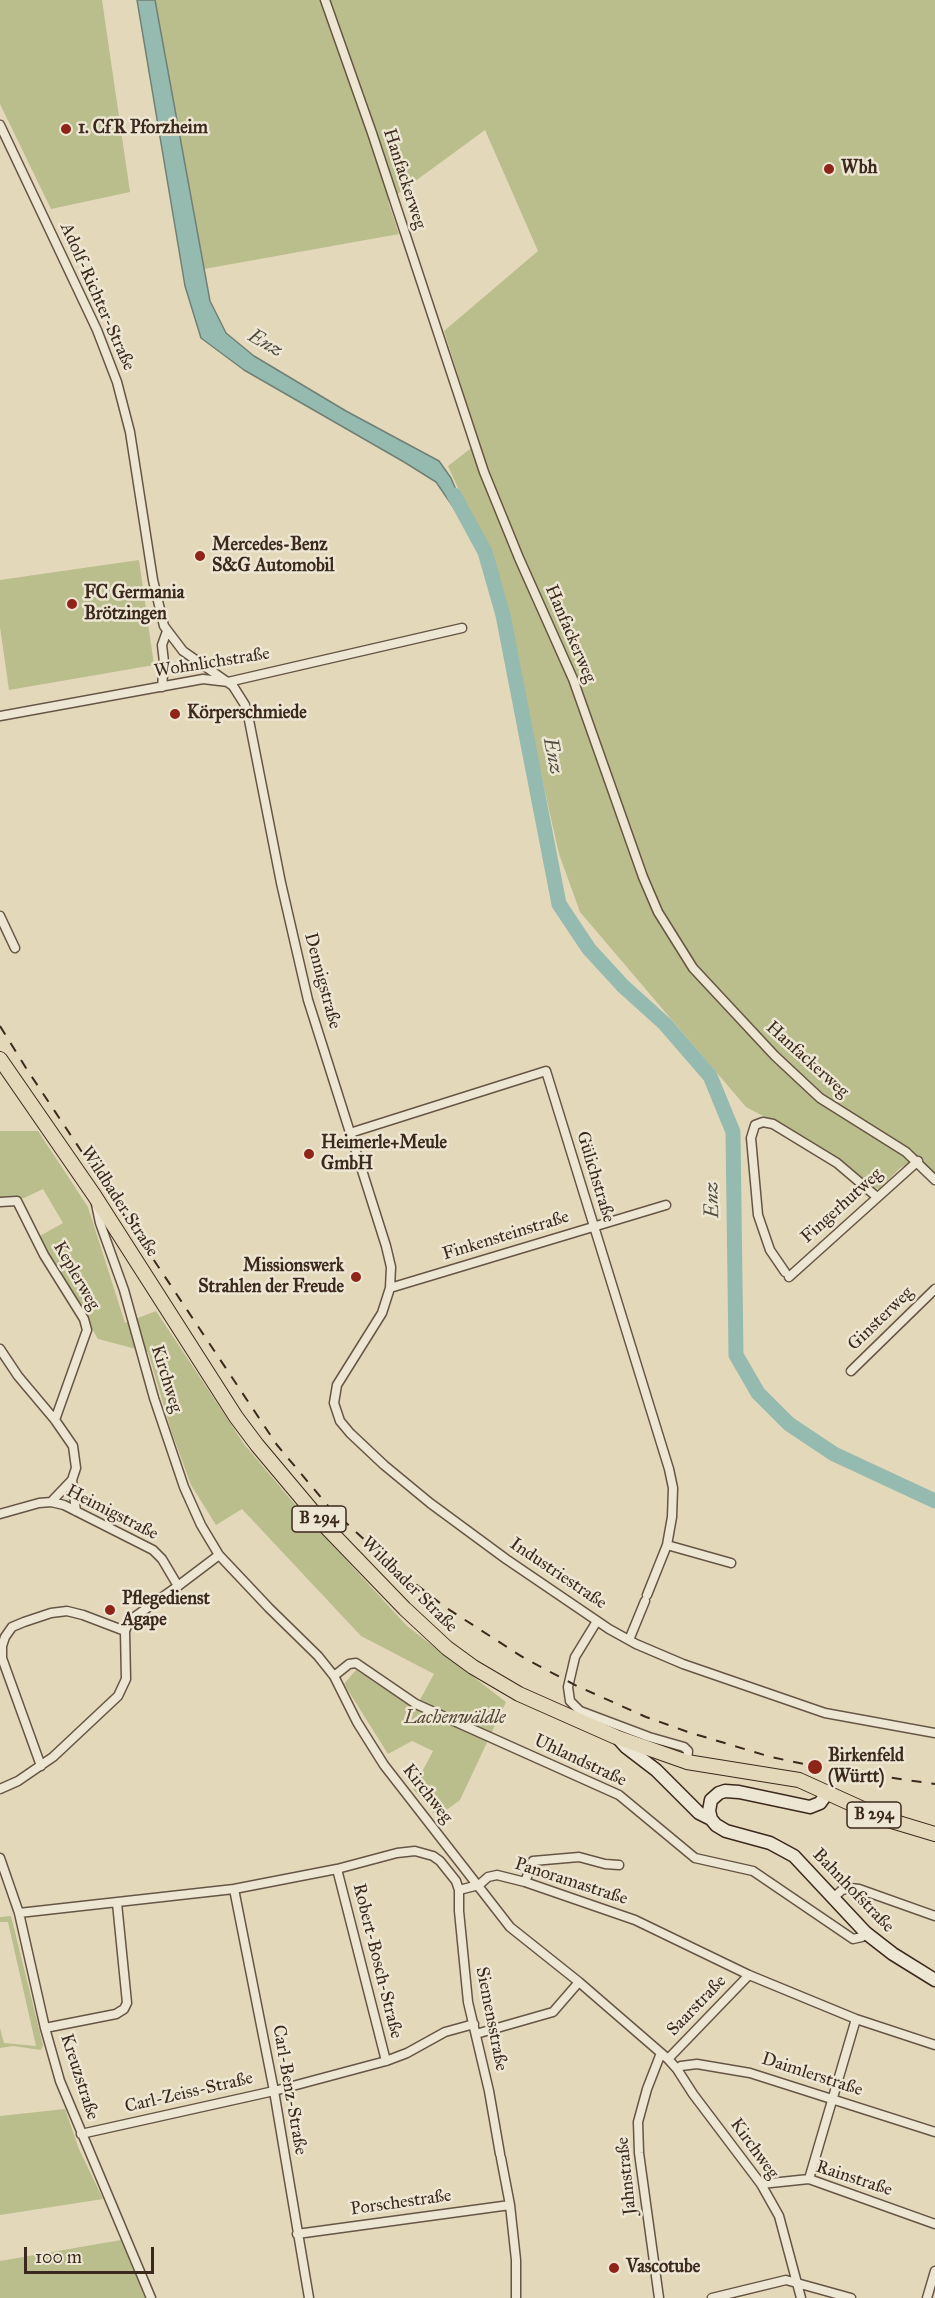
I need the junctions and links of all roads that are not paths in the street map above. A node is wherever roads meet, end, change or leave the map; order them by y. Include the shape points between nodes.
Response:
1 (325, 0) edge
2 (0, 125) edge
3 (462, 628) dead end
4 (167, 631) junction
5 (228, 682) junction
6 (162, 687) junction
7 (0, 716) edge
8 (0, 916) edge
9 (15, 948) dead end
10 (0, 1059) edge
11 (350, 1133) junction
12 (918, 1161) junction
13 (935, 1180) edge
14 (94, 1195) junction
15 (877, 1197) junction
16 (0, 1202) edge
17 (666, 1205) dead end
18 (593, 1227) junction
19 (121, 1237) junction
20 (111, 1253) junction
21 (390, 1288) junction
22 (935, 1289) edge
23 (0, 1349) edge
24 (851, 1371) dead end
25 (56, 1420) junction
26 (72, 1480) junction
27 (51, 1502) junction
28 (76, 1511) junction
29 (0, 1514) edge
30 (667, 1545) junction
31 (219, 1555) junction
32 (731, 1563) dead end
33 (178, 1586) junction
34 (597, 1621) junction
35 (125, 1631) junction
36 (629, 1640) junction
37 (334, 1676) junction
38 (935, 1733) edge
39 (616, 1737) junction
40 (687, 1762) junction
41 (41, 1766) junction
42 (0, 1789) edge
43 (828, 1792) junction
44 (711, 1819) junction
45 (935, 1834) edge
46 (0, 1858) edge
47 (619, 1865) dead end
48 (337, 1869) junction
49 (525, 1882) junction
50 (479, 1885) junction
51 (234, 1889) junction
52 (459, 1890) junction
53 (833, 1898) junction
54 (117, 1903) junction
55 (19, 1913) junction
56 (935, 1916) edge
57 (866, 1933) junction
58 (749, 1975) junction
59 (935, 1980) edge
60 (579, 1982) junction
61 (856, 2019) junction
62 (474, 2024) junction
63 (45, 2028) junction
64 (476, 2034) junction
65 (935, 2045) edge
66 (665, 2056) junction
67 (386, 2061) junction
68 (677, 2069) junction
69 (274, 2091) junction
70 (832, 2099) junction
71 (935, 2132) edge
72 (81, 2134) junction
73 (809, 2179) junction
74 (761, 2184) junction
75 (510, 2205) junction
76 (935, 2224) edge
77 (297, 2234) junction
78 (935, 2271) edge
79 (797, 2283) junction
80 (151, 2298) edge
81 (309, 2298) edge
82 (516, 2298) edge
83 (659, 2298) edge
84 (712, 2298) edge
85 (801, 2298) edge
86 (851, 2298) edge
87 (927, 2298) edge

1 - 12 street, Hanfackerweg via 480,462 573,679 658,912 693,968 783,1064 829,1104
2 - 4 street, Adolf-Richter-Straße via 97,330 117,382 132,442 156,597
3 - 5 street, Wohnlichstraße
4 - 5 street, Adolf-Richter-Straße via 183,651
4 - 6 street, Adolf-Richter-Straße via 162,645
5 - 6 street, Wohnlichstraße via 203,679
5 - 11 street, Dennigstraße via 248,715 294,944
6 - 7 street, Wohnlichstraße
8 - 9 street
10 - 14 main road, Wildbader Straße / B 294
11 - 18 street, Gülichstraße via 546,1071
11 - 21 street, Dennigstraße via 389,1257
12 - 13 street, Hanfackerweg
12 - 15 street, Fingerhutweg
14 - 19 main road, Wildbader Straße / B 294
14 - 20 street, Kirchweg
15 - 15 street, Fingerhutweg via 837,1163 773,1124 755,1125 751,1138 757,1207 770,1250 787,1275
16 - 25 street, Keplerweg via 17,1201 84,1318 87,1330
17 - 18 street, Finkensteinstraße
18 - 21 street, Finkensteinstraße
18 - 30 street, Gülichstraße via 669,1469 673,1488
19 - 20 street
19 - 39 main road, Wildbader Straße / B 294 via 257,1445 325,1526 405,1609 473,1667 519,1694
20 - 31 street, Kirchweg via 184,1487
21 - 34 street, Industriestraße via 375,1326 337,1385 334,1403 340,1421 430,1503
22 - 24 street, Ginsterweg
23 - 25 street
25 - 26 street via 74,1446 76,1468
26 - 27 street
26 - 28 street
27 - 28 street, Heimigstraße
27 - 29 street, Heimigstraße
28 - 33 street, Heimigstraße via 153,1550
30 - 32 street
30 - 36 street, Gülichstraße
31 - 33 street
31 - 37 street, Kirchweg
33 - 35 street via 133,1618
34 - 36 street, Industriestraße
34 - 40 street via 575,1657 568,1687 570,1701 580,1711 684,1747 689,1755
35 - 41 street via 126,1679 118,1696
35 - 41 street via 67,1611 12,1627 5,1637 2,1658
36 - 38 street, Industriestraße via 683,1664 825,1713
37 - 50 street, Kirchweg via 384,1766
37 - 57 street, Uhlandstraße via 356,1663 416,1704 619,1795 695,1858 753,1871 852,1939
39 - 40 main road, Wildbader Straße / B 294
39 - 44 main road, Bahnhofstraße via 699,1813
40 - 43 main road, Wildbader Straße / B 294 via 782,1776
41 - 42 street
43 - 44 main road via 820,1803 810,1807 725,1791 711,1800
43 - 45 main road, Wildbader Straße / B 294 via 876,1816
44 - 53 main road, Bahnhofstraße via 726,1831 794,1856
46 - 55 street, Kreuzstraße
47 - 49 street via 579,1857 533,1861
48 - 51 street
48 - 52 street via 397,1852 415,1851 440,1861
48 - 67 street, Robert-Bosch-Straße
49 - 50 street, Panoramastraße via 497,1875
49 - 58 street, Panoramastraße via 635,1920
50 - 52 street, Panoramastraße
50 - 60 street, Kirchweg via 510,1927
51 - 54 street
51 - 69 street, Carl-Benz-Straße
52 - 62 street, Siemensstraße via 464,1977
53 - 56 street via 842,1890 859,1889
53 - 57 main road, Bahnhofstraße
54 - 55 street
54 - 63 street via 128,2003 116,2014
55 - 63 street, Kreuzstraße
57 - 59 main road, Bahnhofstraße
58 - 61 street, Panoramastraße
58 - 66 street, Saarstraße
60 - 64 street via 553,2012
60 - 66 street, Kirchweg
61 - 65 street, Panoramastraße
61 - 70 street
62 - 64 street, Siemensstraße
62 - 67 street, Carl-Zeiss-Straße via 445,2032
63 - 72 street, Kreuzstraße
64 - 75 street, Siemensstraße
66 - 68 street, Kirchweg
66 - 83 street, Jahnstraße via 647,2089 638,2122
67 - 69 street, Carl-Zeiss-Straße
68 - 70 street, Daimlerstraße via 697,2064 750,2073
68 - 74 street, Kirchweg
69 - 72 street, Carl-Zeiss-Straße
69 - 77 street, Carl-Benz-Straße
70 - 71 street, Daimlerstraße
70 - 73 street
72 - 80 street, Kreuzstraße
73 - 74 street, Rainstraße
73 - 76 street, Rainstraße
74 - 79 street, Kirchweg via 779,2216
75 - 77 street, Porschestraße
75 - 82 street, Siemensstraße
77 - 81 street, Carl-Benz-Straße
78 - 87 street
79 - 84 street via 786,2280
79 - 85 street, Kirchweg
79 - 86 street

